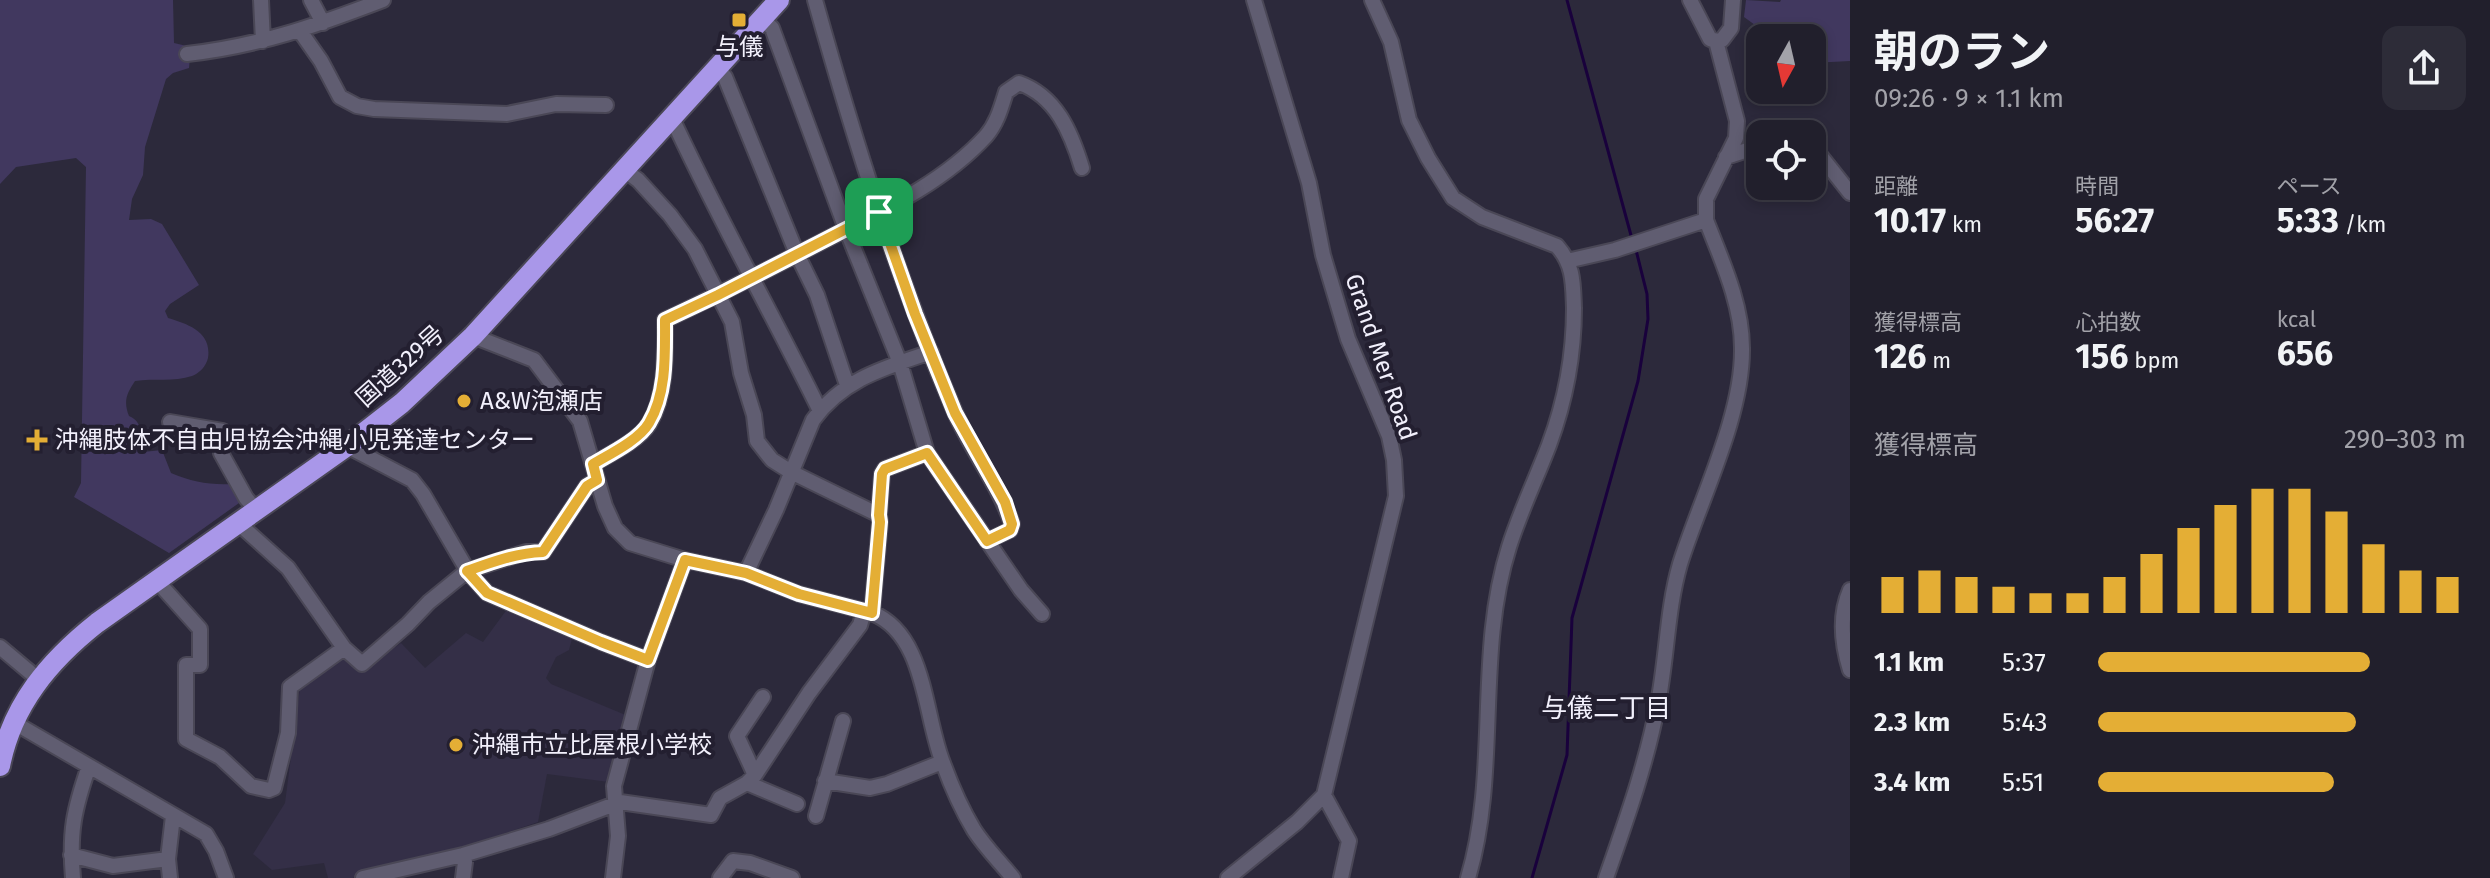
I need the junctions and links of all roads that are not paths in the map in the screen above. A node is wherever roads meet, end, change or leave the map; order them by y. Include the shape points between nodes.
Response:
1 (261, 0) edge
2 (311, 0) edge
3 (383, 0) edge
4 (779, 0) edge
5 (815, 0) edge
6 (1254, 0) edge
7 (1372, 0) edge
8 (1690, 0) edge
9 (1733, 0) edge
10 (762, 19) junction
11 (323, 23) junction
12 (300, 31) junction
13 (263, 41) junction
14 (1716, 41) junction
15 (187, 54) dead end
16 (717, 68) junction
17 (606, 105) dead end
18 (672, 118) junction
19 (1746, 151) edge
20 (1726, 157) junction
21 (1826, 163) edge
22 (1082, 168) dead end
23 (623, 169) junction
24 (1850, 193) edge
25 (879, 212) junction
26 (1706, 220) junction
27 (846, 229) junction
28 (797, 254) junction
29 (1567, 261) junction
30 (751, 276) junction
31 (718, 295) junction
32 (473, 336) junction
33 (931, 352) junction
34 (900, 363) junction
35 (847, 385) junction
36 (820, 411) junction
37 (170, 422) dead end
38 (347, 446) junction
39 (927, 453) junction
40 (593, 464) junction
41 (791, 472) junction
42 (597, 480) junction
43 (255, 509) junction
44 (879, 515) junction
45 (237, 522) junction
46 (987, 541) junction
47 (685, 560) junction
48 (467, 571) junction
49 (746, 573) junction
50 (157, 581) junction
51 (1850, 590) edge
52 (868, 612) junction
53 (1042, 614) dead end
54 (0, 647) edge
55 (344, 648) junction
56 (648, 660) junction
57 (1850, 670) edge
58 (38, 679) junction
59 (763, 697) dead end
60 (843, 721) dead end
61 (13, 722) junction
62 (942, 762) junction
63 (0, 766) edge
64 (89, 766) junction
65 (751, 779) junction
66 (825, 781) junction
67 (1324, 795) junction
68 (797, 804) dead end
69 (615, 805) junction
70 (173, 816) junction
71 (816, 816) dead end
72 (71, 855) junction
73 (463, 855) junction
74 (168, 859) junction
75 (73, 878) edge
76 (170, 878) edge
77 (226, 878) edge
78 (363, 878) edge
79 (463, 878) edge
80 (613, 878) edge
81 (720, 878) edge
82 (792, 878) edge
83 (1013, 878) edge
84 (1228, 878) edge
85 (1341, 878) edge
86 (1468, 878) edge
87 (1606, 878) edge

1 - 13 street
2 - 11 street
3 - 11 street
4 - 10 highway, 国道329号
5 - 25 street
6 - 67 street, Grand Mer Road via 1309,183 1348,339 1394,460 1396,496
7 - 29 street via 1391,42 1409,120 1453,198 1482,217 1557,246
8 - 14 street
9 - 14 street via 1731,28
10 - 16 highway, 国道329号
10 - 27 street via 772,28
11 - 12 street
12 - 13 street
12 - 17 street via 340,97 357,106 507,114 556,104
13 - 15 street
14 - 20 street via 1737,121 1736,138
16 - 18 highway, 国道329号
16 - 28 street
18 - 23 highway, 国道329号
18 - 30 street
19 - 20 street
20 - 26 street via 1706,199
21 - 24 street
22 - 25 street via 1073,140 1050,103 1019,83 1006,92 1000,115 987,134 943,174
23 - 31 street via 670,215
23 - 32 highway, 国道329号
25 - 27 street
25 - 33 street
26 - 29 street
26 - 87 street via 1741,326 1736,398 1679,567 1658,703
27 - 28 street
27 - 34 street
28 - 30 street
28 - 35 street via 817,295
29 - 86 street via 1573,276 1574,327 1568,380 1503,567 1488,682 1484,791
30 - 31 street
30 - 36 street
31 - 40 street via 665,320 660,395 648,425
31 - 41 street via 732,322 757,441
32 - 38 highway, 国道329号
32 - 40 street via 534,360 580,421
33 - 34 street
33 - 46 street via 955,413 1012,524
34 - 35 street
34 - 39 street
35 - 36 street
36 - 41 street
37 - 43 street via 223,431 221,453
38 - 43 highway, 国道329号
38 - 48 street via 412,480
39 - 44 street via 885,469
39 - 46 street
40 - 42 street
41 - 44 street
41 - 49 street
42 - 47 street via 615,528 630,543
42 - 48 street via 587,486 543,552 526,552
43 - 45 highway, 国道329号
44 - 52 street
45 - 50 highway, 国道329号
45 - 55 street via 288,568
46 - 53 street
47 - 49 street
47 - 56 street
48 - 55 street via 362,664
48 - 56 street via 487,593
49 - 52 street
50 - 55 street via 200,629 200,665 186,665 186,739 220,757 251,786 274,788 288,733 290,687
50 - 58 highway, 国道329号 via 80,636
51 - 57 street via 1842,626
52 - 62 street via 899,631 911,650
52 - 65 street
54 - 58 street
56 - 69 street via 614,786
58 - 61 highway, 国道329号
59 - 65 street via 737,736
60 - 66 street
61 - 63 highway, 国道329号
61 - 64 street
62 - 66 street via 870,788
62 - 83 street via 974,829
64 - 70 street
64 - 72 street via 72,819
65 - 68 street
65 - 69 street via 720,798 711,815
66 - 71 street
67 - 84 street
67 - 85 street via 1349,841
69 - 73 street
69 - 80 street
70 - 74 street
70 - 77 street via 206,834
72 - 74 street via 113,866
72 - 75 street
73 - 78 street
73 - 79 street
74 - 76 street
81 - 82 street via 733,861

